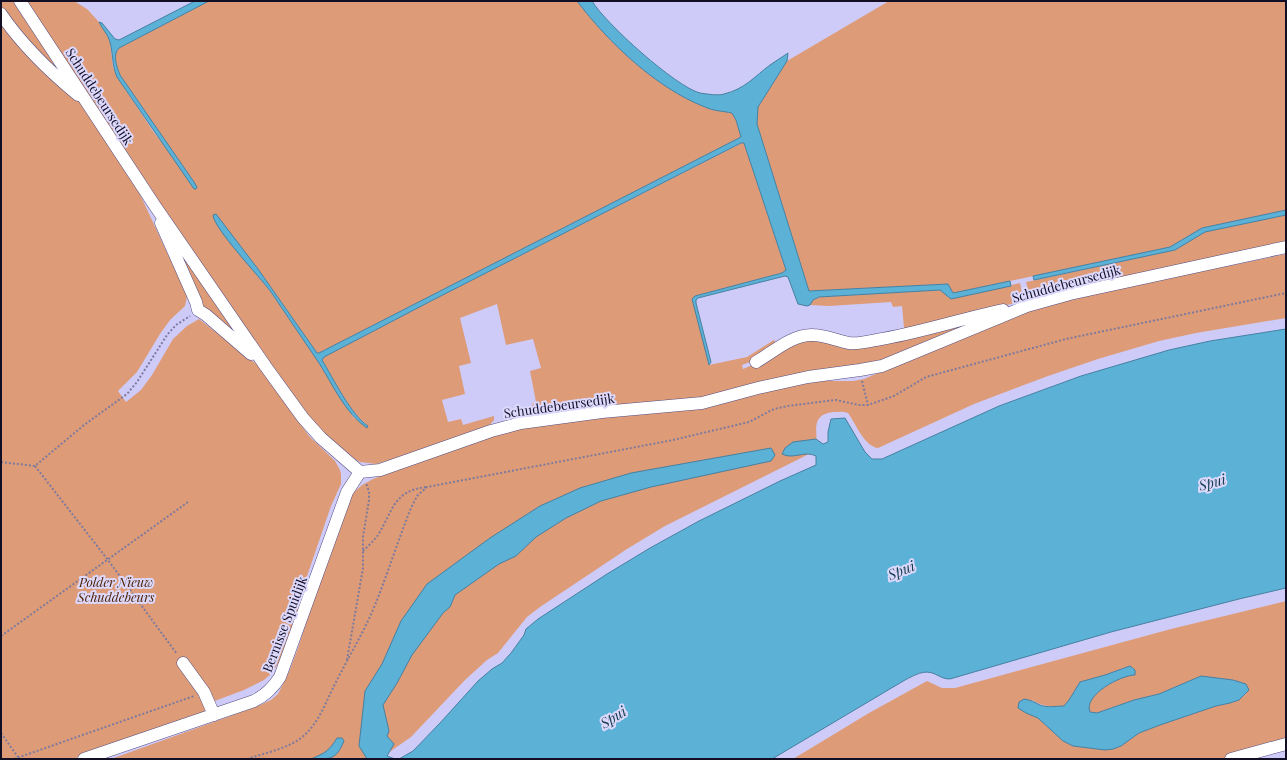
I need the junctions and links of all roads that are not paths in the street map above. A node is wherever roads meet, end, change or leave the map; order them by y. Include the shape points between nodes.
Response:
1 (20, 1) edge
2 (1, 14) edge
3 (88, 103) junction
4 (155, 206) junction
5 (1286, 247) edge
6 (1027, 306) junction
7 (756, 362) dead end
8 (266, 367) junction
9 (360, 472) junction
10 (183, 663) road end
11 (214, 715) junction
12 (1286, 744) edge
13 (84, 759) edge
14 (1231, 759) edge

1 - 3 street, Schuddebeursedijk
2 - 3 street via 13,32 53,74
3 - 4 street, Schuddebeursedijk
4 - 8 street, Schuddebeursedijk
4 - 8 street, Schuddebeursedijk via 162,229 198,310
5 - 6 street, Schuddebeursedijk via 1077,292
6 - 7 street via 972,316 863,343 850,343 813,335 795,338
6 - 9 street, Schuddebeursedijk via 882,366 808,377 702,403 602,412 521,423 380,470
8 - 9 street, Schuddebeursedijk via 316,433
9 - 11 street, Bernisse Spuidijk via 347,492 280,677 274,687 254,701
10 - 11 street via 204,692
11 - 13 street, Bernisse Spuidijk
12 - 14 street

